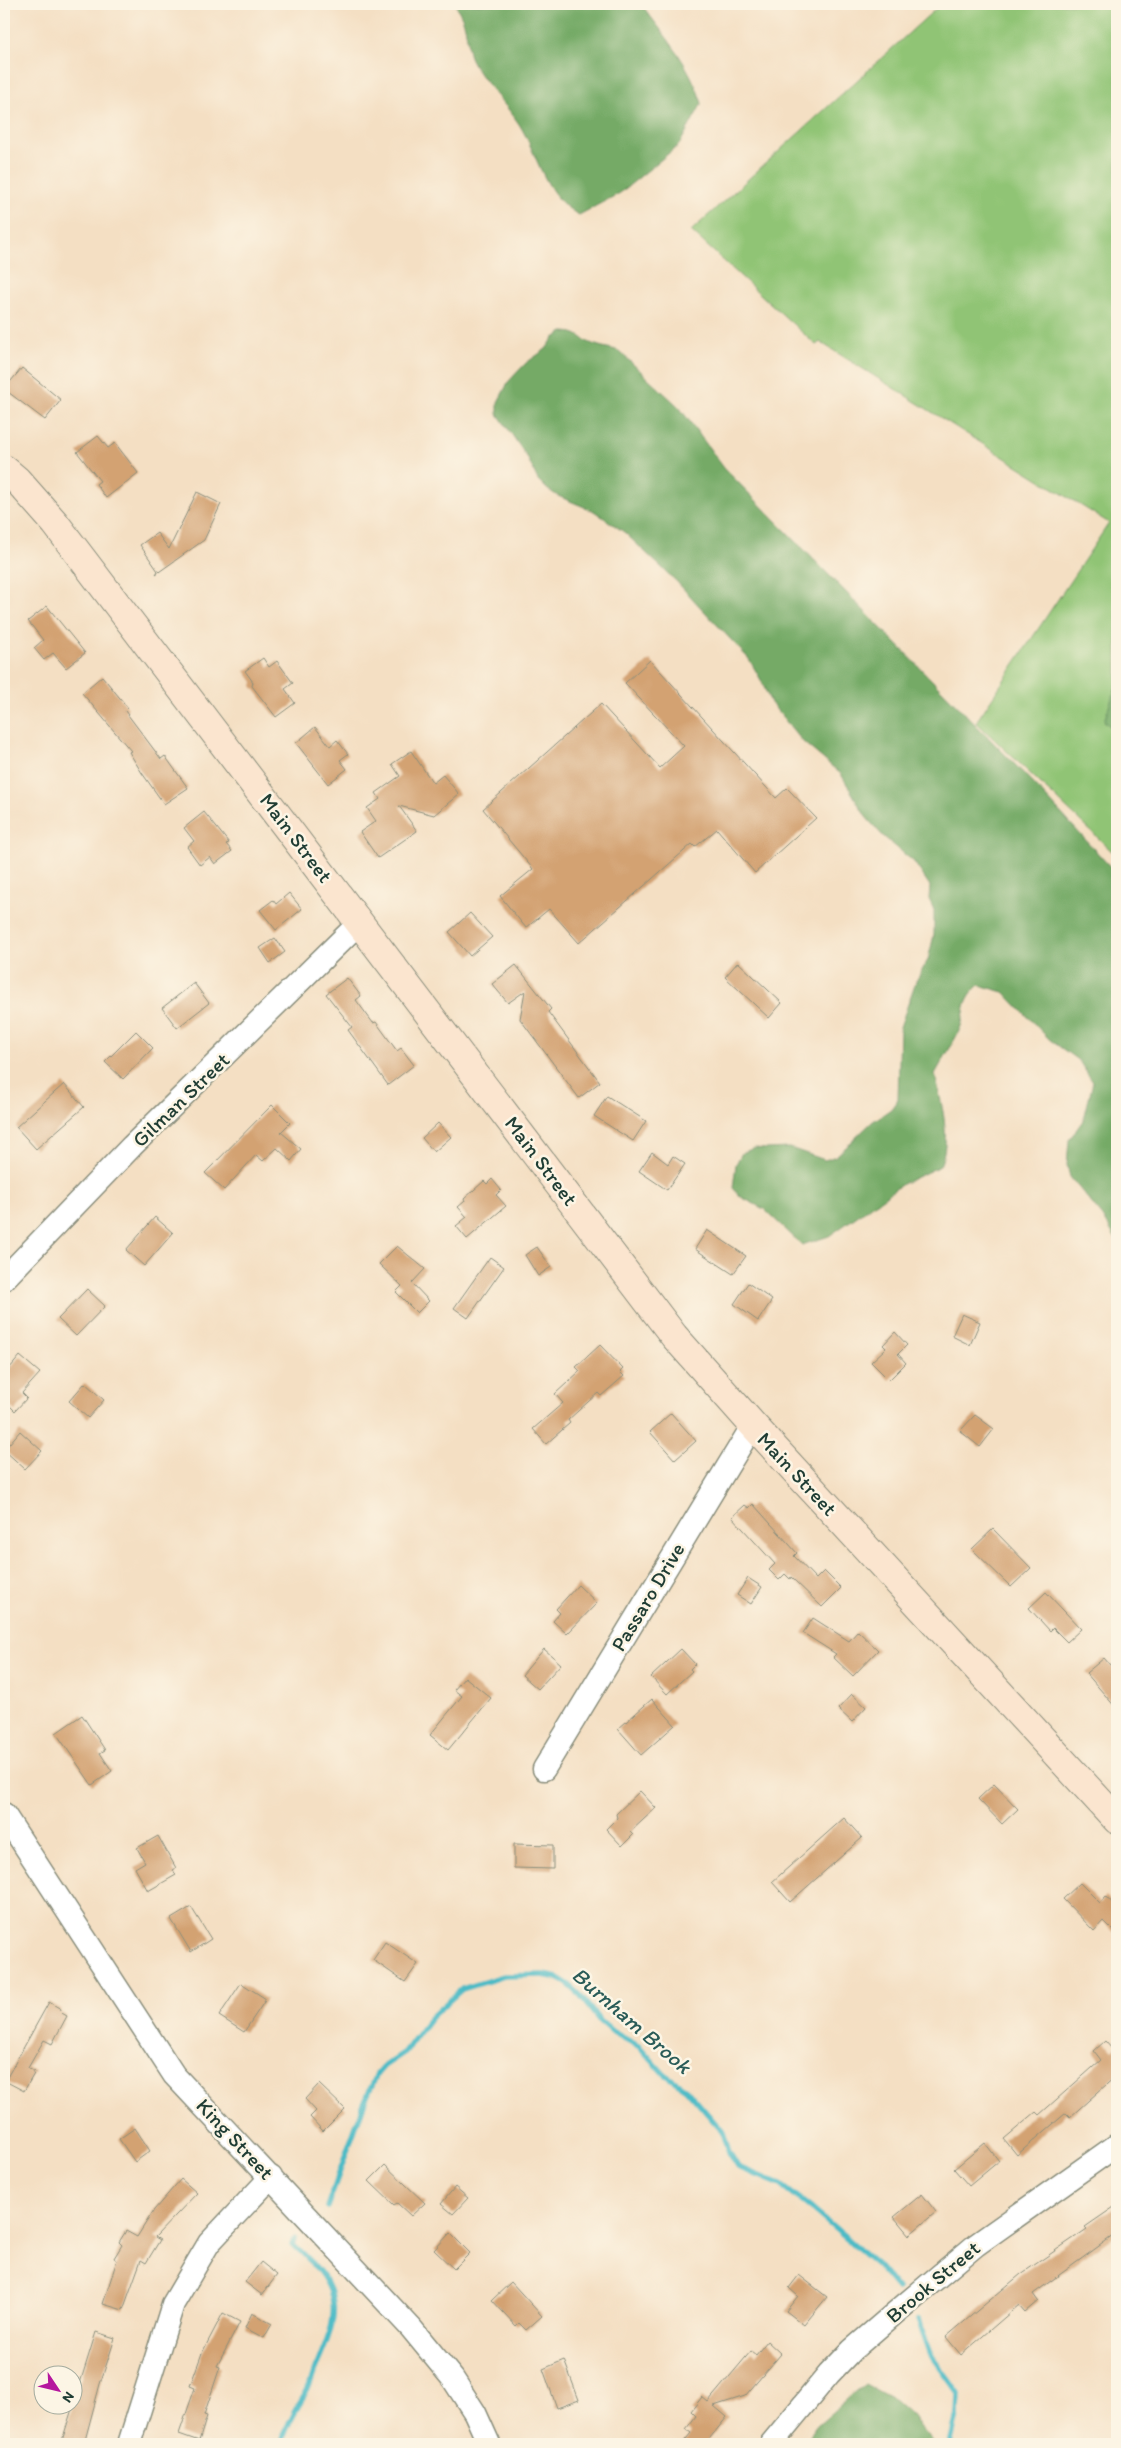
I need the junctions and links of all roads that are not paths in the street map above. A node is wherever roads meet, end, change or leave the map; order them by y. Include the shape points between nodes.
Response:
1 (4, 469) edge
2 (360, 922) junction
3 (4, 1279) edge
4 (753, 1426) junction
5 (544, 1769) dead end
6 (4, 1814) edge
7 (1117, 1820) edge
8 (1117, 2145) edge
9 (271, 2177) junction
10 (129, 2444) edge
11 (489, 2444) edge
12 (771, 2444) edge

1 - 2 street, Main Street via 55,523
2 - 3 street, Gilman Street via 132,1146
2 - 4 street, Main Street via 674,1336
4 - 5 street, Passaro Drive
4 - 7 street, Main Street
6 - 9 street, King Street via 174,2075
8 - 12 street, Brook Street via 976,2245 880,2326 829,2374
9 - 10 street via 209,2243 173,2304
9 - 11 street, King Street via 410,2328 446,2372 475,2413

